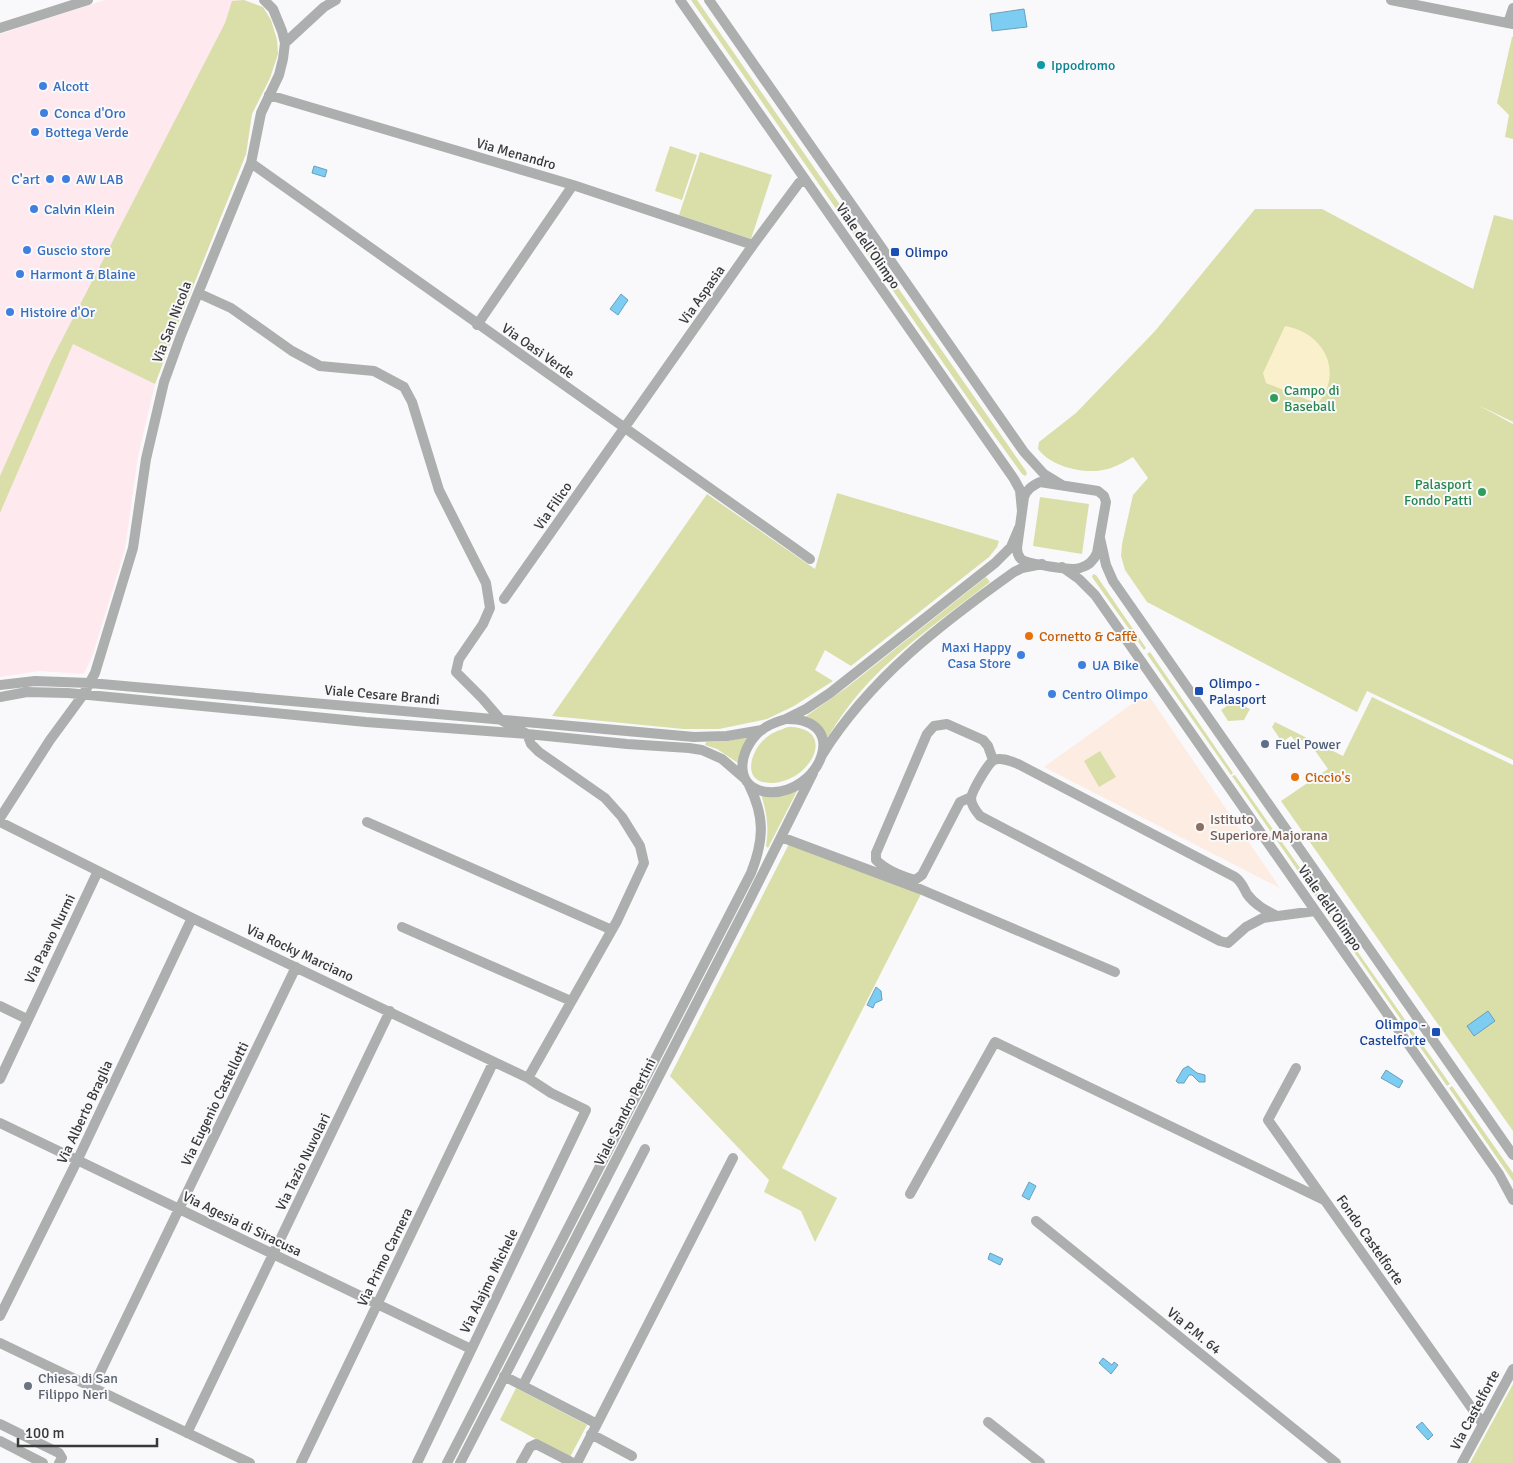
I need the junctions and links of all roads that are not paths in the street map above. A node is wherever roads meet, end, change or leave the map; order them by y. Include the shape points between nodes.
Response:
1 (88, 0) edge
2 (264, 0) edge
3 (336, 0) edge
4 (680, 0) edge
5 (709, 0) edge
6 (1391, 0) edge
7 (1513, 8) edge
8 (1510, 23) edge
9 (0, 28) edge
10 (285, 44) junction
11 (269, 95) junction
12 (251, 163) junction
13 (805, 179) junction
14 (573, 185) junction
15 (753, 245) junction
16 (198, 293) junction
17 (477, 325) junction
18 (624, 428) junction
19 (1062, 485) junction
20 (1022, 512) junction
21 (1019, 528) junction
22 (1100, 538) junction
23 (810, 559) dead end
24 (1042, 564) junction
25 (1062, 568) junction
26 (504, 599) dead end
27 (90, 683) junction
28 (0, 685) edge
29 (83, 694) junction
30 (0, 697) edge
31 (786, 719) junction
32 (501, 720) junction
33 (762, 730) junction
34 (527, 734) junction
35 (822, 755) junction
36 (993, 760) junction
37 (813, 774) junction
38 (746, 782) junction
39 (971, 797) junction
40 (0, 818) edge
41 (0, 822) edge
42 (367, 822) dead end
43 (781, 837) junction
44 (98, 871) junction
45 (1315, 910) junction
46 (1278, 916) junction
47 (192, 918) junction
48 (402, 927) dead end
49 (612, 930) junction
50 (296, 967) junction
51 (1115, 972) dead end
52 (571, 1001) junction
53 (0, 1006) edge
54 (390, 1011) junction
55 (27, 1019) junction
56 (493, 1063) junction
57 (1296, 1068) dead end
58 (528, 1078) junction
59 (0, 1079) edge
60 (586, 1110) joint
61 (0, 1123) edge
62 (645, 1149) dead end
63 (1513, 1154) edge
64 (733, 1158) dead end
65 (77, 1161) junction
66 (910, 1194) dead end
67 (1324, 1200) junction
68 (1513, 1200) edge
69 (180, 1210) junction
70 (1036, 1221) dead end
71 (273, 1255) junction
72 (377, 1304) junction
73 (0, 1316) edge
74 (0, 1343) edge
75 (472, 1349) junction
76 (1513, 1369) edge
77 (504, 1376) junction
78 (522, 1386) junction
79 (93, 1388) junction
80 (988, 1422) dead end
81 (0, 1424) edge
82 (597, 1424) junction
83 (1483, 1424) junction
84 (187, 1433) junction
85 (591, 1434) junction
86 (0, 1441) edge
87 (632, 1456) dead end
88 (60, 1461) edge
89 (43, 1463) edge
90 (250, 1463) edge
91 (301, 1463) edge
92 (417, 1463) edge
93 (448, 1463) edge
94 (460, 1463) edge
95 (521, 1463) edge
96 (575, 1463) edge
97 (1040, 1463) edge
98 (1336, 1463) edge
99 (1462, 1463) edge

1 - 9 street
2 - 10 street via 278,19
3 - 10 street via 324,7
4 - 13 street, Viale dell'Olimpo
5 - 19 street, Viale dell'Olimpo via 1024,452 1044,474
6 - 8 street
7 - 8 street
10 - 11 street, Via San Nicola via 279,75
11 - 12 street, Via San Nicola via 258,125
11 - 14 street, Via Menandro
12 - 16 street, Via San Nicola
12 - 17 street, Via Oasi Verde
13 - 15 street, Via Aspasia
13 - 20 street, Viale dell'Olimpo via 1014,479 1020,490
14 - 15 street, Via Menandro
14 - 17 street
15 - 18 street, Via Aspasia
16 - 27 street, Via San Nicola via 164,382 146,459 133,548
16 - 32 street via 231,308 292,351 320,366 374,371 404,387 412,402 439,490 486,583 490,608 459,659 456,672
17 - 18 street, Via Oasi Verde
18 - 23 street, Via Oasi Verde
18 - 26 street, Via Filico
19 - 20 street via 1040,482 1032,486 1026,492
19 - 22 street via 1098,491 1104,496 1106,502
20 - 21 street
21 - 24 street via 1018,554 1026,561
21 - 31 street via 1011,547 995,563 830,693
22 - 25 street via 1094,558 1088,564 1074,569
22 - 63 street, Viale dell'Olimpo via 1113,582
24 - 25 street
24 - 35 street via 1014,572 899,662 866,695
25 - 45 street, Viale dell'Olimpo via 1091,589
27 - 28 street, Viale Cesare Brandi via 35,681
27 - 29 street, Via San Nicola
27 - 32 street, Viale Cesare Brandi
29 - 30 street, Viale Cesare Brandi via 42,692
29 - 34 street, Viale Cesare Brandi
29 - 40 street
31 - 33 street
31 - 35 street via 803,720 820,731
32 - 33 street, Viale Cesare Brandi via 694,737
32 - 34 street
33 - 38 street via 749,743 744,757 742,771
34 - 38 street, Viale Cesare Brandi via 702,750 722,760
34 - 49 street via 539,752 605,798 622,817 640,846 644,863
35 - 37 street
36 - 39 street
36 - 39 street via 983,740 947,724 934,726 876,853 876,860 904,877 915,880 922,876 960,802
36 - 46 street via 1018,764 1235,877 1259,907
37 - 38 street via 785,791 767,792
37 - 43 street, Viale Sandro Pertini
38 - 93 street, Viale Sandro Pertini via 756,798 762,822 760,845 751,873
39 - 46 street via 980,816 1220,941 1228,943 1246,927 1263,918
41 - 44 street, Via Rocky Marciano
42 - 49 street
43 - 51 street via 920,889
43 - 77 street, Viale Sandro Pertini
44 - 47 street, Via Rocky Marciano
44 - 55 street, Via Paavo Nurmi
45 - 46 street
45 - 68 street, Viale dell'Olimpo via 1499,1174
47 - 50 street, Via Rocky Marciano
47 - 65 street, Via Alberto Braglia
48 - 52 street
49 - 52 street
50 - 54 street, Via Rocky Marciano
50 - 69 street, Via Eugenio Castellotti
52 - 58 street
53 - 55 street
54 - 56 street, Via Rocky Marciano
54 - 71 street, Via Tazio Nuvolari
55 - 59 street, Via Paavo Nurmi
56 - 58 street, Via Rocky Marciano
56 - 72 street, Via Primo Carnera
57 - 67 street, Fondo Castelforte via 1268,1120
58 - 60 street, Via Rocky Marciano
60 - 75 street, Via Alajmo Michele
61 - 65 street, Via Agesia di Siracusa
62 - 78 street
64 - 82 street
65 - 69 street, Via Agesia di Siracusa
65 - 73 street, Via Alberto Braglia
66 - 67 street via 995,1042
67 - 83 street, Fondo Castelforte
69 - 71 street, Via Agesia di Siracusa
69 - 79 street, Via Eugenio Castellotti
70 - 98 street, Via P.M. 64
71 - 72 street, Via Agesia di Siracusa
71 - 84 street, Via Tazio Nuvolari
72 - 75 street, Via Agesia di Siracusa
72 - 91 street, Via Primo Carnera
74 - 79 street
75 - 92 street, Via Alajmo Michele
76 - 83 street, Via Castelforte
77 - 78 street
77 - 94 street, Viale Sandro Pertini
78 - 82 street
79 - 84 street
80 - 97 street
81 - 88 street via 59,1454
82 - 85 street
83 - 99 street, Via Castelforte
84 - 90 street
85 - 87 street
85 - 96 street
86 - 89 street
95 - 96 street via 530,1447 536,1444

